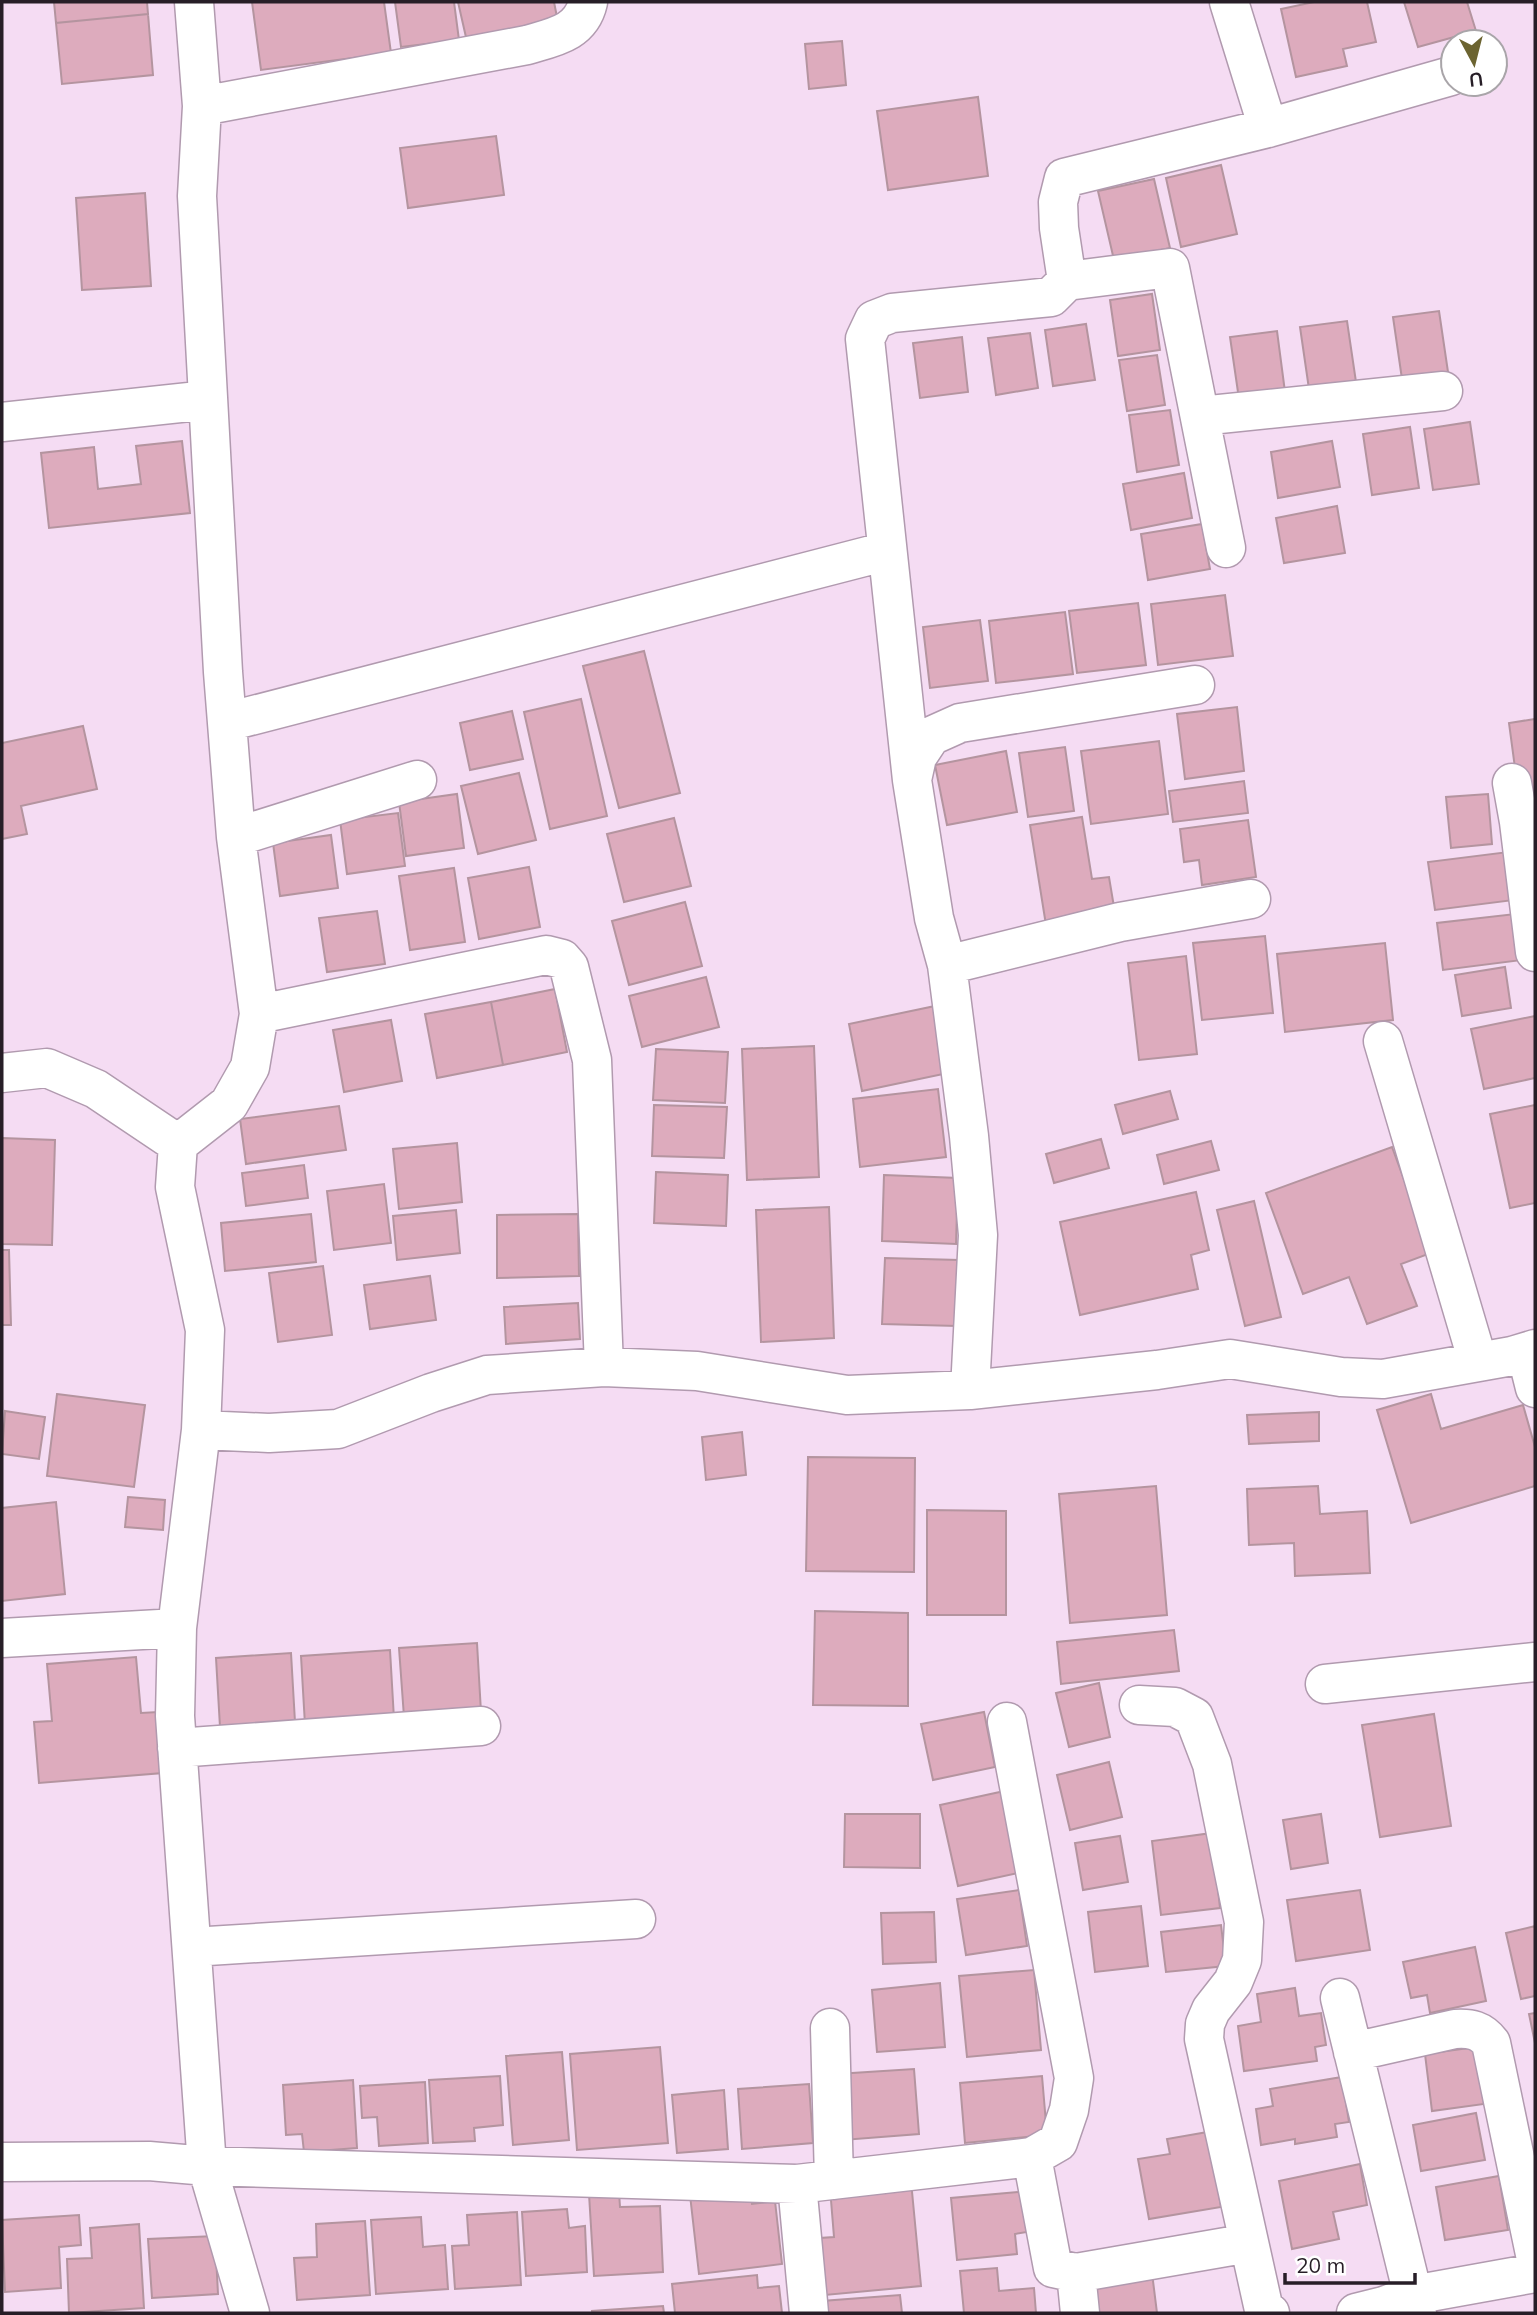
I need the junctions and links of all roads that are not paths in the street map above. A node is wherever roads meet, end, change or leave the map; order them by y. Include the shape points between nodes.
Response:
1 (194, 2) edge
2 (589, 2) edge
3 (1229, 2) edge
4 (1439, 79) edge
5 (202, 106) junction
6 (1268, 128) junction
7 (1067, 281) junction
8 (1443, 391) dead end
9 (208, 400) junction
10 (1200, 416) junction
11 (2, 422) edge
12 (1226, 548) dead end
13 (887, 551) junction
14 (1195, 685) dead end
15 (227, 722) junction
16 (417, 780) dead end
17 (912, 780) junction
18 (1512, 783) dead end
19 (1527, 820) edge
20 (236, 836) junction
21 (1251, 899) dead end
22 (1535, 952) edge
23 (947, 965) junction
24 (259, 1014) junction
25 (1383, 1041) dead end
26 (2, 1073) edge
27 (178, 1144) junction
28 (1478, 1362) junction
29 (1532, 1363) edge
30 (604, 1367) junction
31 (970, 1390) junction
32 (201, 1430) junction
33 (177, 1628) junction
34 (2, 1639) edge
35 (1535, 1662) edge
36 (1325, 1684) dead end
37 (1139, 1705) dead end
38 (1007, 1722) dead end
39 (481, 1726) dead end
40 (177, 1748) junction
41 (636, 1919) dead end
42 (192, 1947) junction
43 (1340, 1998) dead end
44 (830, 2028) dead end
45 (1353, 2052) junction
46 (1032, 2157) junction
47 (2, 2162) edge
48 (207, 2166) junction
49 (815, 2182) junction
50 (1250, 2243) junction
51 (1535, 2254) edge
52 (1076, 2273) junction
53 (1535, 2273) edge
54 (1415, 2304) edge
55 (250, 2313) edge
56 (809, 2313) edge
57 (1080, 2313) edge
58 (1270, 2313) edge
59 (1356, 2313) edge

1 - 5 street
2 - 5 street via 585,15 566,33 527,45
3 - 6 street
4 - 6 street
5 - 9 street via 197,196
6 - 7 street via 1064,178 1058,215
7 - 10 street via 1170,268
7 - 13 street via 1051,297 892,313 874,320 865,339
8 - 10 street
9 - 11 street
9 - 15 street
10 - 12 street
13 - 15 street
13 - 17 street
14 - 17 street via 960,723 931,736 917,757
15 - 20 street
16 - 20 street
17 - 23 street via 934,918
18 - 19 street
19 - 22 street
20 - 24 street
21 - 23 street via 1120,922
23 - 31 street via 978,1235
24 - 27 street via 250,1067 229,1104
24 - 30 street via 546,955 562,959 569,967 592,1060
25 - 28 street
26 - 27 street via 47,1068 96,1088
27 - 32 street via 175,1188 205,1330
28 - 29 street
28 - 31 street via 1383,1379 1230,1359
30 - 31 street via 696,1371 847,1395
30 - 32 street via 486,1375 338,1429
32 - 33 street
33 - 34 street
33 - 40 street
35 - 36 street
37 - 50 street via 1175,1707 1194,1717 1215,1778 1244,1922 1242,1960 1233,1982 1211,2010 1204,2039
38 - 46 street via 1074,2078 1058,2142
39 - 40 street
40 - 42 street
41 - 42 street
42 - 48 street
43 - 45 street
44 - 49 street
45 - 51 street via 1455,2029 1483,2033 1491,2043
45 - 54 street
46 - 49 street
46 - 52 street via 1053,2268
47 - 48 street via 149,2161
48 - 49 street
48 - 55 street
49 - 56 street
50 - 52 street
50 - 58 street via 1264,2309
52 - 57 street
53 - 54 street
54 - 59 street

